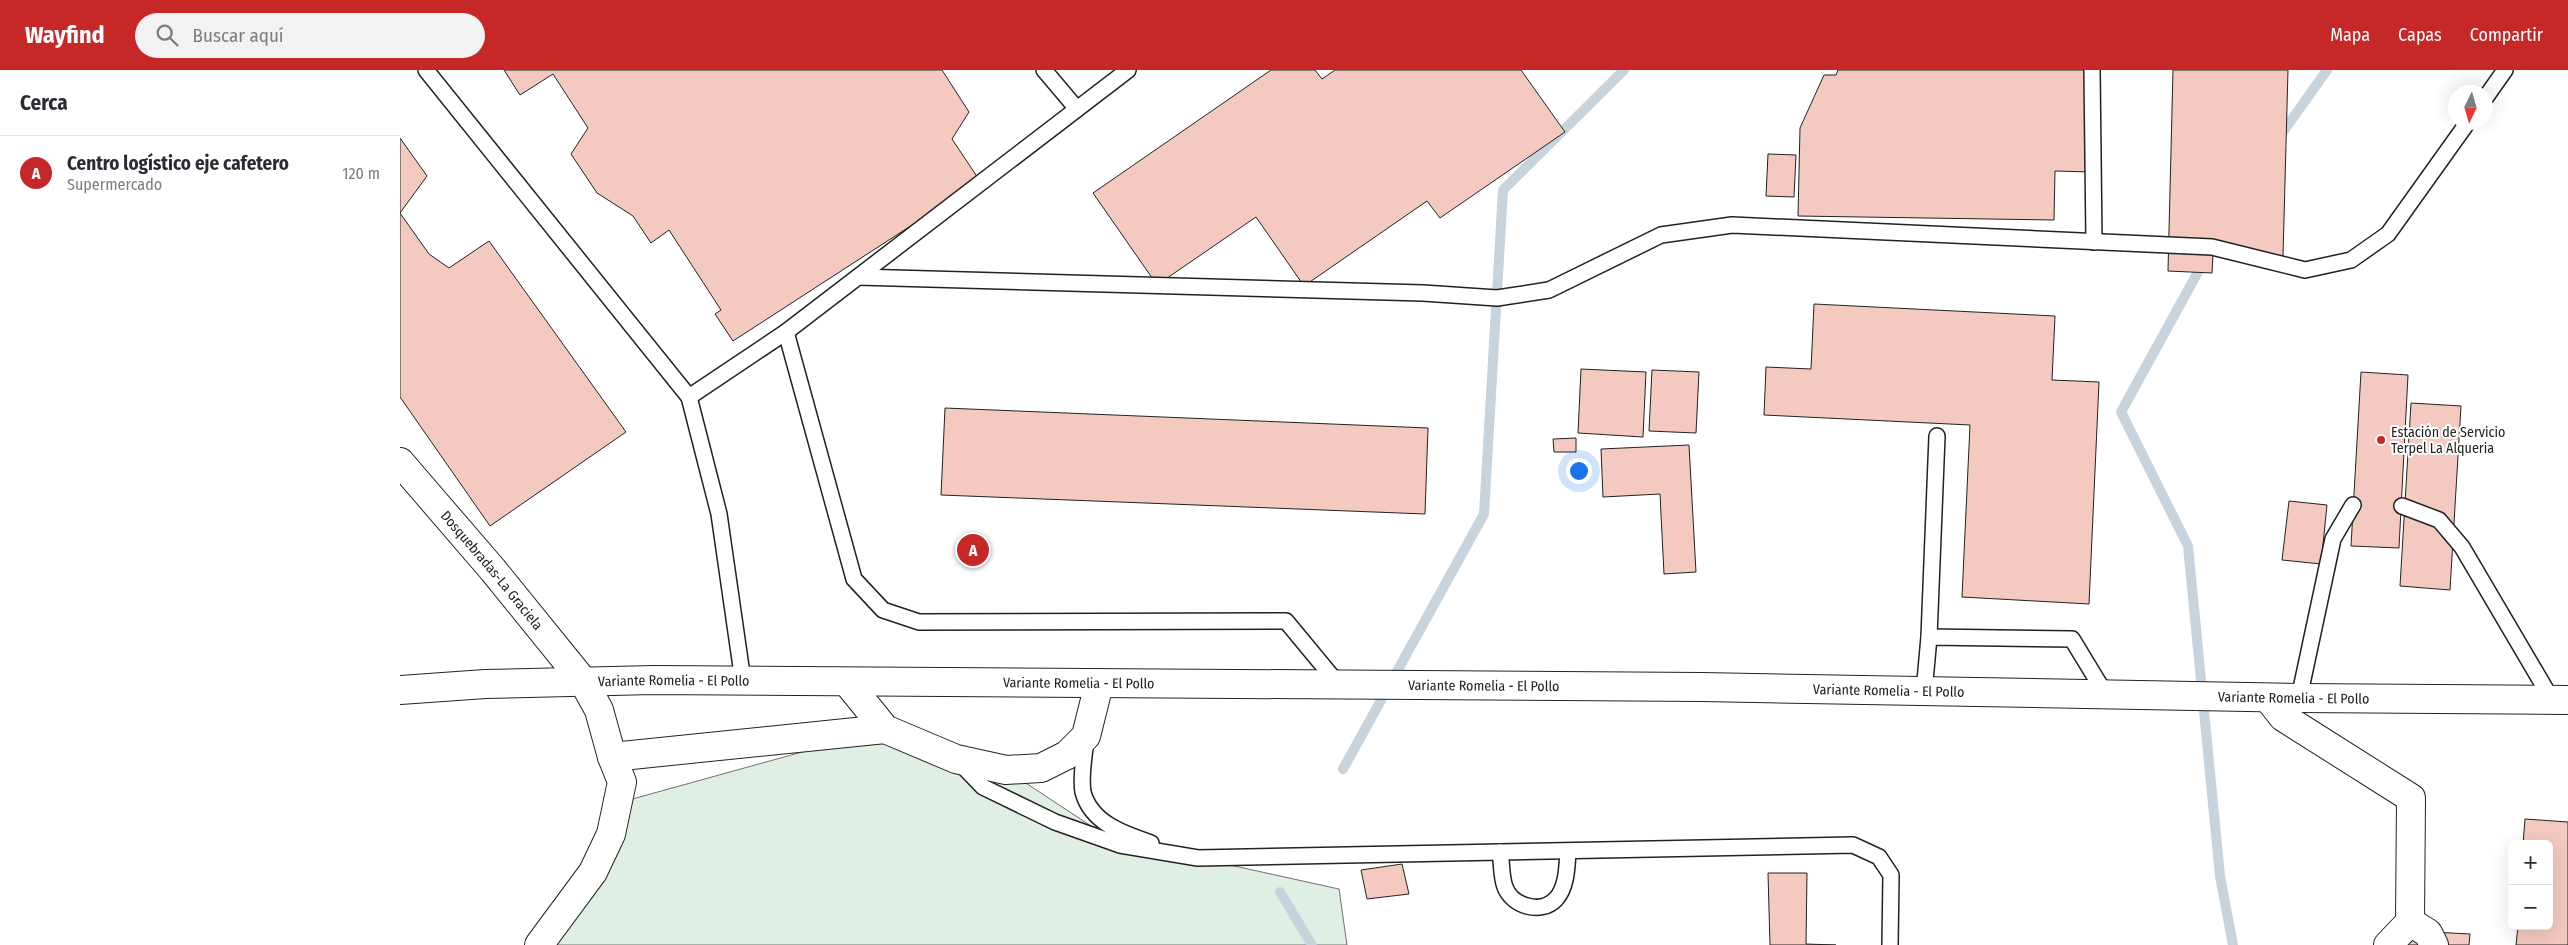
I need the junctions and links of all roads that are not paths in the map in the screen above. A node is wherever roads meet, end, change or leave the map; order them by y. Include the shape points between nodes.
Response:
1 (426, 70) edge
2 (1044, 70) edge
3 (1128, 70) edge
4 (2092, 70) edge
5 (2505, 70) edge
6 (2493, 88) edge
7 (1077, 109) junction
8 (2462, 130) edge
9 (2094, 242) junction
10 (858, 277) junction
11 (786, 332) junction
12 (688, 397) junction
13 (1937, 436) dead end
14 (400, 462) edge
15 (2353, 505) dead end
16 (2402, 506) dead end
17 (1929, 638) junction
18 (583, 681) junction
19 (743, 681) junction
20 (847, 682) junction
21 (1099, 684) junction
22 (1339, 685) junction
23 (403, 688) edge
24 (1924, 692) junction
25 (2106, 695) junction
26 (2268, 698) junction
27 (2299, 698) junction
28 (2560, 700) edge
29 (885, 728) junction
30 (1086, 736) junction
31 (612, 757) junction
32 (956, 760) junction
33 (1568, 851) junction
34 (1500, 852) junction
35 (1198, 858) junction
36 (2410, 922) junction
37 (539, 945) edge
38 (1890, 945) edge
39 (2388, 945) edge
40 (2434, 945) edge

1 - 12 lane
2 - 7 lane
3 - 7 lane
4 - 9 lane
5 - 6 lane
7 - 10 lane
8 - 9 lane via 2388,234 2351,260 2305,270 2212,247
9 - 10 lane via 1732,225 1661,235 1549,290 1496,298 1423,293
10 - 11 lane
11 - 12 lane
11 - 22 lane via 854,579 883,610 918,622 1286,621
12 - 19 lane via 718,514
13 - 17 lane
14 - 18 main road, Dosquebradas-La Graciela
15 - 27 lane via 2333,539
16 - 28 lane via 2439,520 2462,547
17 - 24 lane
17 - 25 lane via 2072,639
18 - 19 main road, Variante Romelia - El Pollo
18 - 23 main road, Variante Romelia - El Pollo
18 - 31 main road, Dosquebradas-La Graciela via 599,710
19 - 20 main road, Variante Romelia - El Pollo
20 - 21 main road, Variante Romelia - El Pollo
20 - 29 main road
21 - 22 main road, Variante Romelia - El Pollo
21 - 30 main road
22 - 24 main road, Variante Romelia - El Pollo
24 - 25 main road, Variante Romelia - El Pollo
25 - 26 main road, Variante Romelia - El Pollo
26 - 27 main road, Variante Romelia - El Pollo
26 - 36 main road via 2283,717 2411,798
27 - 28 main road, Variante Romelia - El Pollo
29 - 31 main road
29 - 32 main road
30 - 32 main road via 1067,756 1041,768 1006,770
30 - 35 lane via 1083,791 1092,813 1122,833
31 - 37 main road, Dosquebradas-La Graciela via 622,782 611,834 593,872
32 - 35 lane via 983,787 1055,822 1120,845
33 - 34 lane
33 - 34 lane via 1564,884 1556,899 1543,906 1529,908 1514,900 1505,887
33 - 38 lane via 1853,845 1879,857 1891,875
34 - 35 lane
36 - 39 main road
36 - 40 main road via 2428,933

